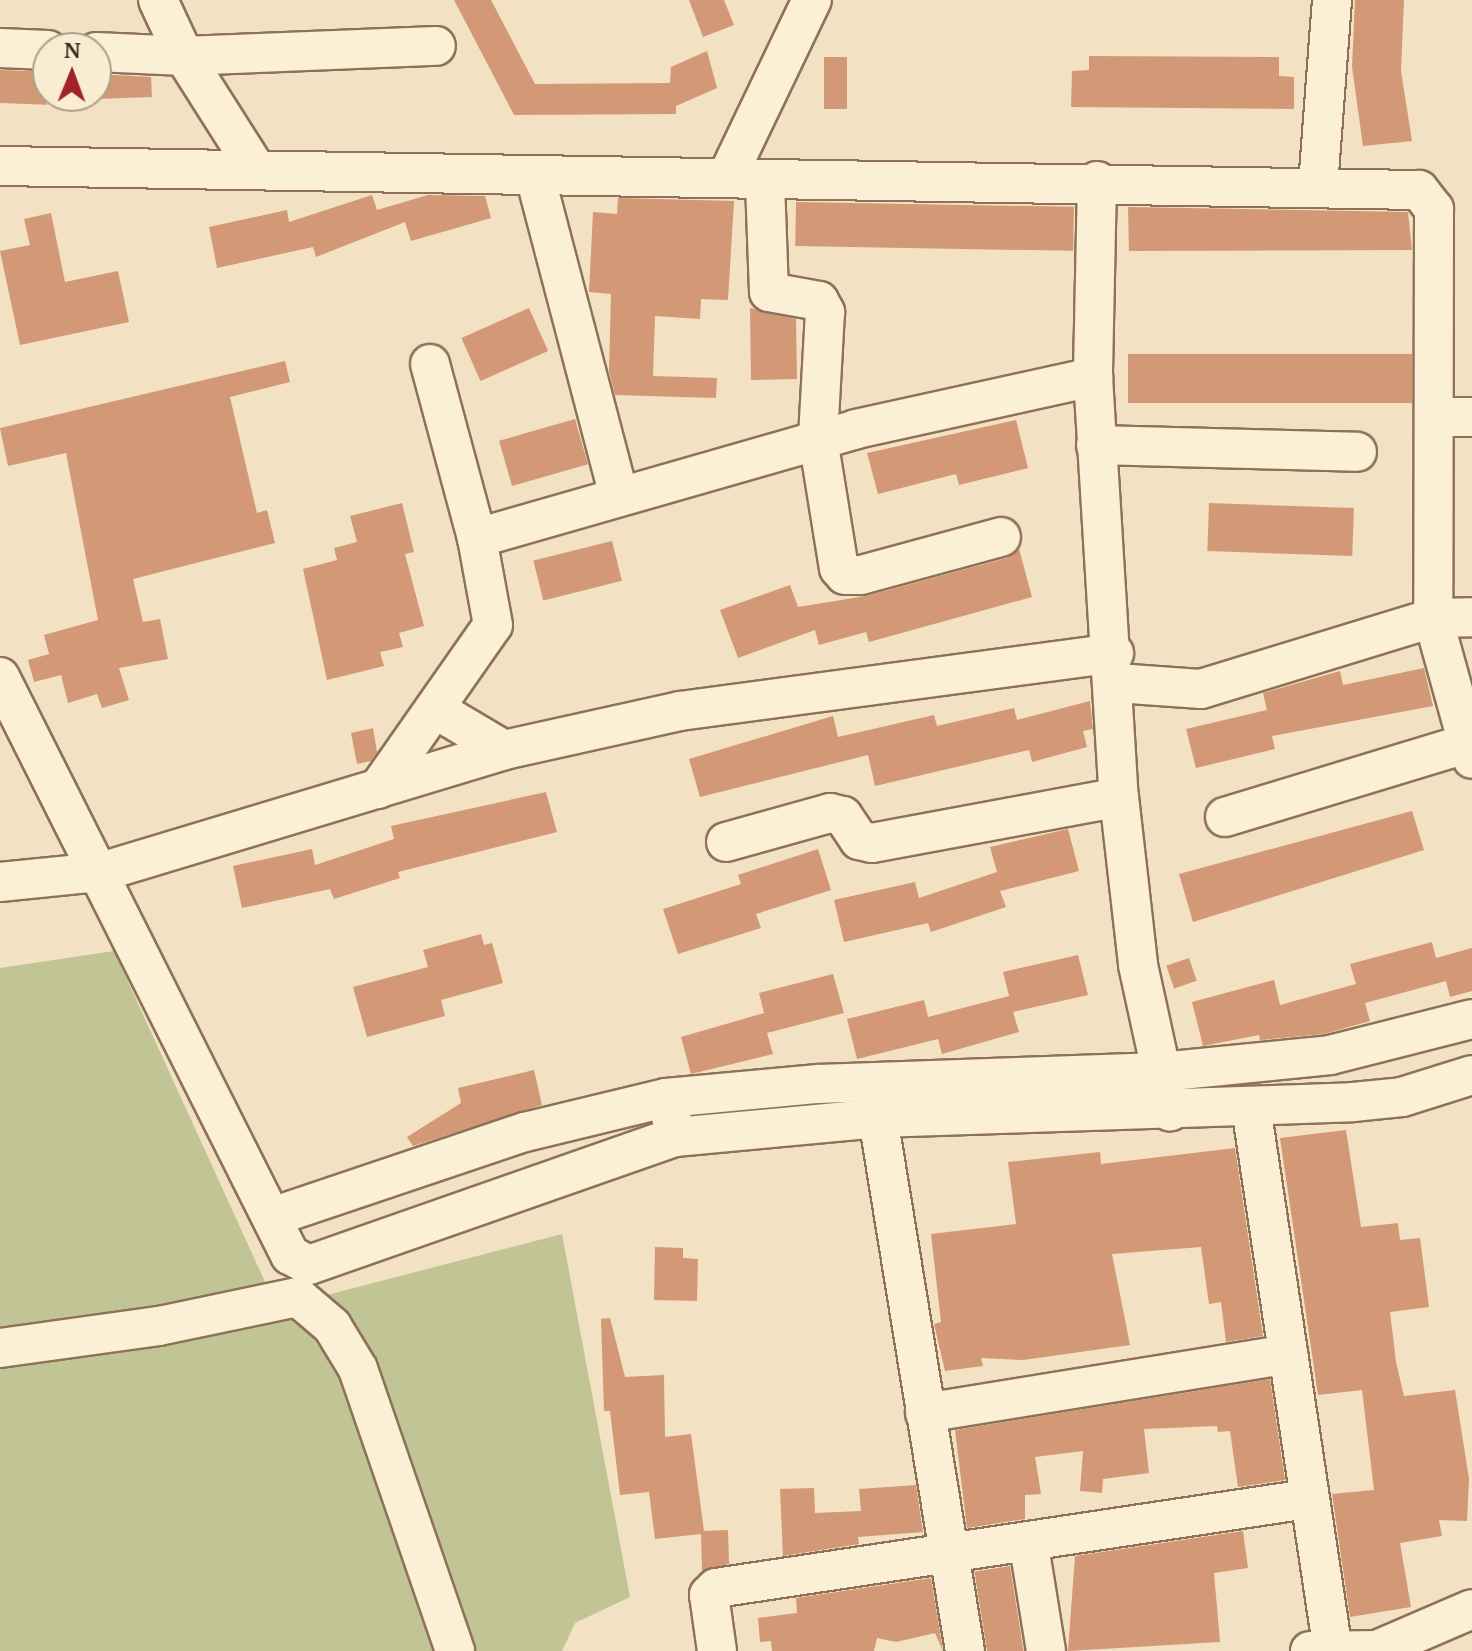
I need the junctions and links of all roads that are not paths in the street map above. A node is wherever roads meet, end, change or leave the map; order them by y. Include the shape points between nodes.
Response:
1 (158, 0) edge
2 (812, 0) edge
3 (1332, 0) edge
4 (436, 46) dead end
5 (0, 48) edge
6 (32, 49) edge
7 (112, 53) edge
8 (184, 56) junction
9 (0, 166) edge
10 (255, 168) junction
11 (728, 175) junction
12 (535, 176) junction
13 (1097, 181) junction
14 (765, 183) junction
15 (1318, 186) junction
16 (430, 364) dead end
17 (1093, 377) junction
18 (1455, 417) edge
19 (818, 439) junction
20 (1096, 445) junction
21 (1357, 452) dead end
22 (618, 492) junction
23 (1001, 537) dead end
24 (477, 538) junction
25 (1472, 617) edge
26 (1433, 618) junction
27 (1115, 668) junction
28 (0, 677) edge
29 (435, 709) junction
30 (504, 750) junction
31 (1469, 752) edge
32 (378, 789) junction
33 (1119, 797) junction
34 (1225, 817) dead end
35 (726, 842) dead end
36 (101, 872) junction
37 (0, 882) edge
38 (1472, 1019) edge
39 (1161, 1072) junction
40 (1472, 1075) edge
41 (666, 1098) junction
42 (1251, 1107) junction
43 (1170, 1112) junction
44 (878, 1118) junction
45 (675, 1137) junction
46 (272, 1217) junction
47 (0, 1348) edge
48 (1288, 1354) junction
49 (925, 1413) junction
50 (1307, 1499) junction
51 (1029, 1546) junction
52 (949, 1558) junction
53 (1472, 1609) edge
54 (1325, 1650) edge
55 (455, 1651) edge
56 (717, 1651) edge
57 (965, 1651) edge
58 (1046, 1651) edge

1 - 8 street
2 - 11 street
3 - 15 street
4 - 8 street
5 - 6 street
7 - 8 street
8 - 10 street
9 - 10 street
10 - 12 street
11 - 12 street
11 - 14 street
12 - 22 street
13 - 14 street
13 - 15 street
13 - 17 street
14 - 19 street via 769,292 819,301 825,312
15 - 18 street via 1419,190 1430,197
16 - 24 street
17 - 19 street
17 - 20 street
18 - 26 street
19 - 22 street
19 - 23 street via 845,575
20 - 21 street
20 - 27 street
22 - 24 street
24 - 29 street via 493,625
25 - 26 street
26 - 27 street via 1201,689
26 - 31 street
27 - 30 street via 680,711
27 - 33 street
28 - 36 street
29 - 30 street
29 - 32 street
30 - 32 street
31 - 34 street
32 - 36 street
33 - 35 street via 872,843 859,840 843,816 830,813
33 - 39 street via 1138,965
36 - 37 street
36 - 46 street
38 - 39 street via 1330,1055
39 - 41 street via 818,1084
39 - 43 street
40 - 42 street via 1402,1097
41 - 45 street
41 - 46 street via 525,1132
42 - 43 street
42 - 48 street
43 - 44 street
44 - 45 street
44 - 49 street
45 - 46 street via 594,1161 320,1265 290,1255
47 - 55 street via 159,1326 298,1297 332,1326 358,1369
48 - 49 street
48 - 50 street
49 - 52 street
50 - 51 street
50 - 54 street
51 - 52 street
51 - 58 street
52 - 56 street via 712,1590
52 - 57 street
53 - 54 street via 1377,1650

